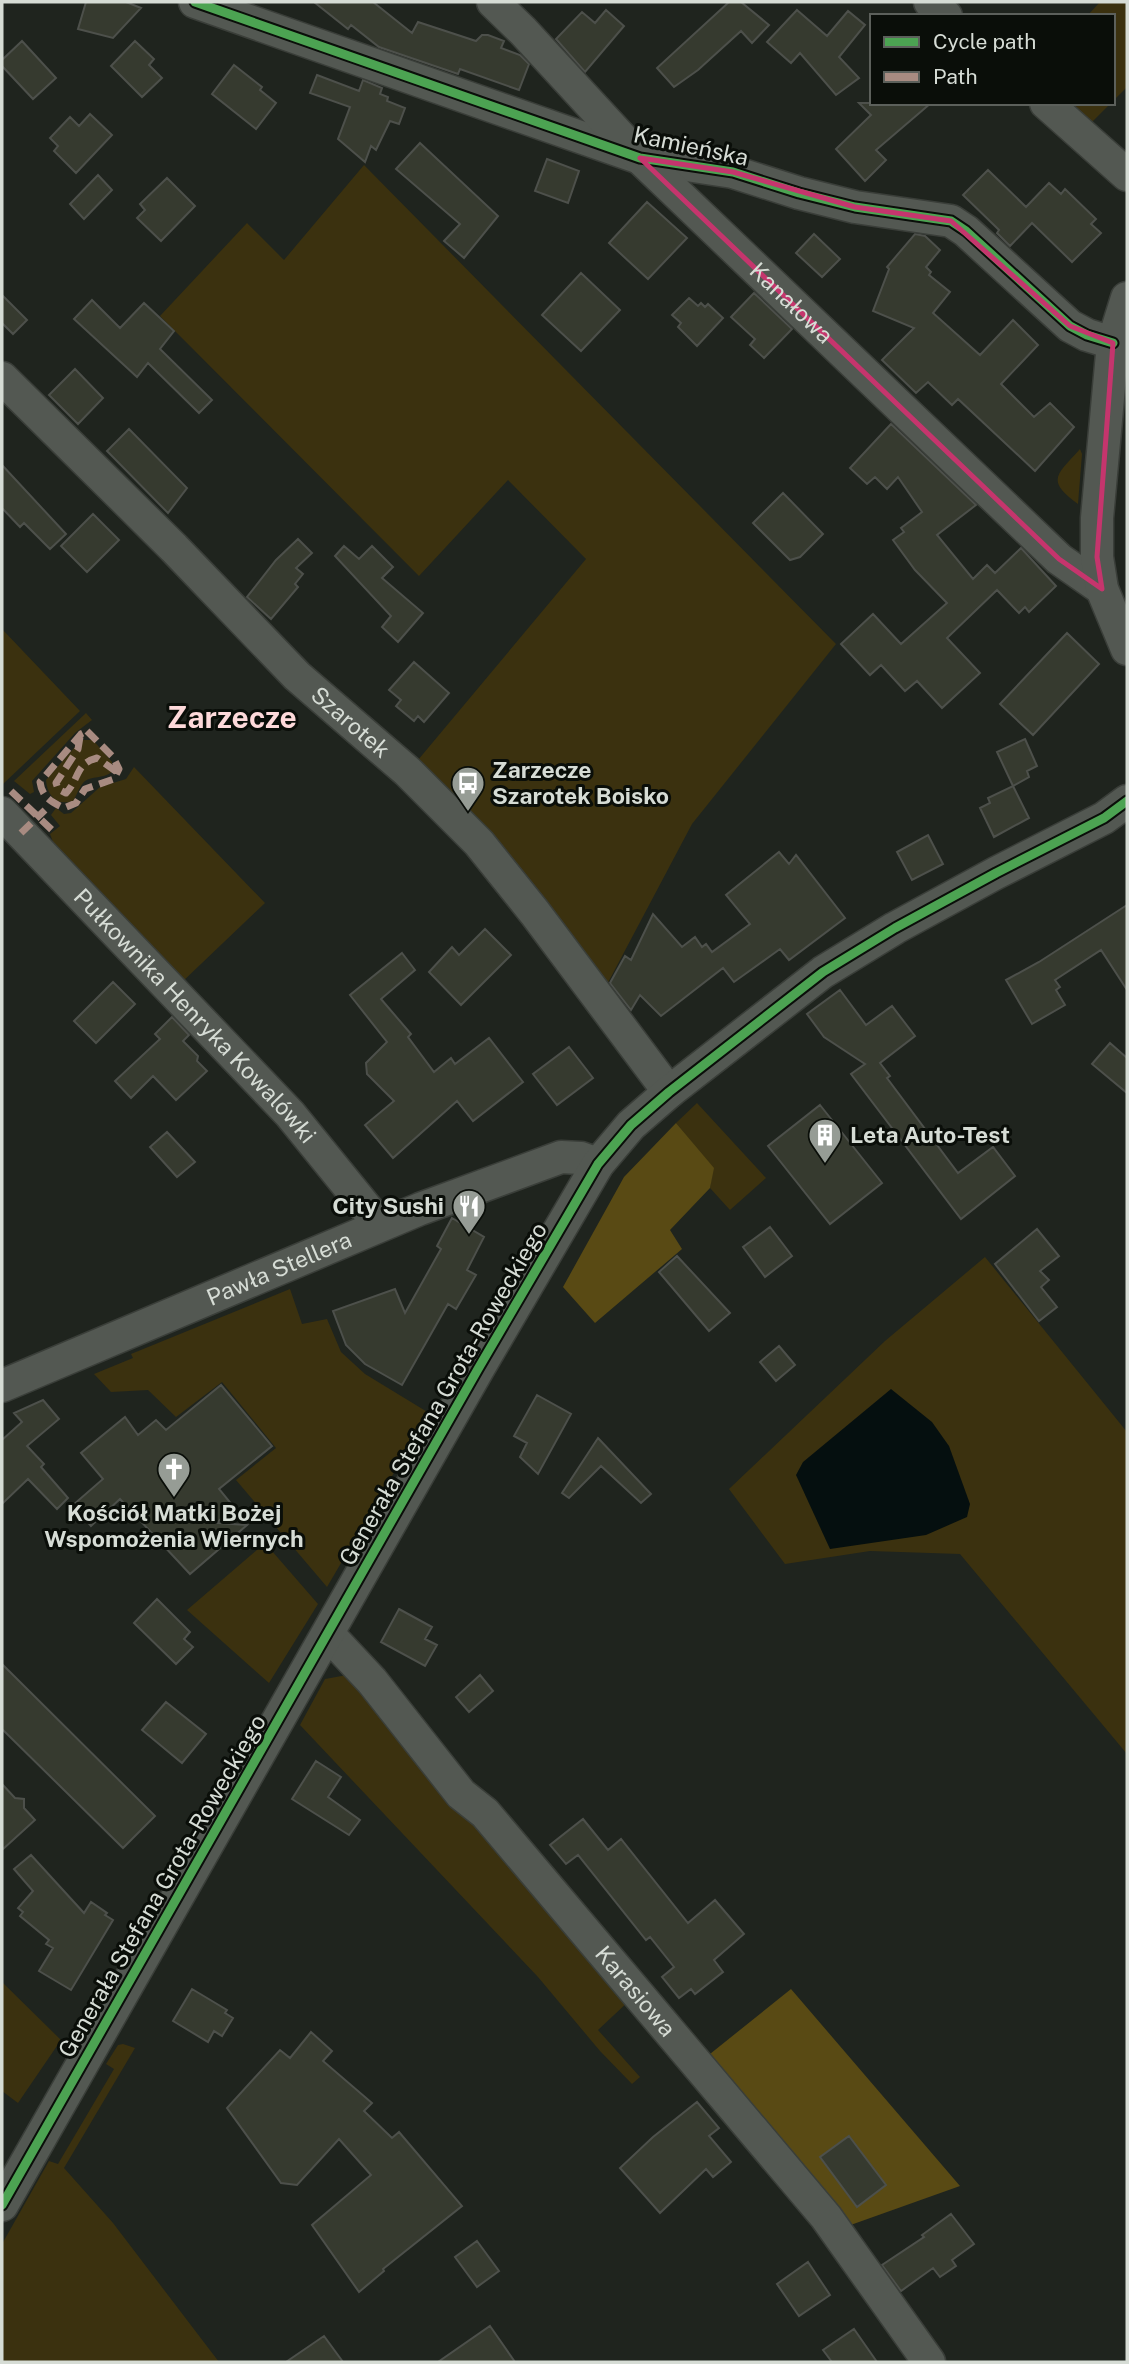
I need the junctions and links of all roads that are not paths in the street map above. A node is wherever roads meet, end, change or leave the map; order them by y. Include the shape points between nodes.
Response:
1 (195, 2) edge
2 (493, 2) edge
3 (930, 2) edge
4 (944, 14) edge
5 (1048, 105) edge
6 (640, 158) junction
7 (1127, 175) edge
8 (1127, 298) edge
9 (1113, 344) junction
10 (2, 378) edge
11 (1102, 589) junction
12 (1127, 649) edge
13 (1127, 801) edge
14 (2, 813) edge
15 (669, 1092) junction
16 (598, 1164) junction
17 (380, 1225) junction
18 (2, 1385) edge
19 (328, 1634) junction
20 (2, 2205) edge
21 (929, 2362) edge

1 - 6 street, Kamieńska
2 - 6 street, Kanałowa
3 - 4 street
5 - 7 street
6 - 9 street, Kamieńska via 733,172 855,207 951,221 1070,326
6 - 11 street, Kanałowa via 1059,559
8 - 9 street
9 - 11 street via 1097,505
10 - 15 street, Szarotek via 297,676 407,771 479,843
11 - 12 street
13 - 15 street, Generała Stefana Grota-Roweckiego via 1104,818 906,921 823,972
14 - 17 street, Pułkownika Henryka Kowalówki via 290,1114
15 - 16 street, Generała Stefana Grota-Roweckiego via 631,1125
16 - 17 street, Pawła Stellera via 561,1157
16 - 19 street, Generała Stefana Grota-Roweckiego
17 - 18 street, Pawła Stellera
19 - 20 street, Generała Stefana Grota-Roweckiego
19 - 21 street, Karasiowa via 825,2217

